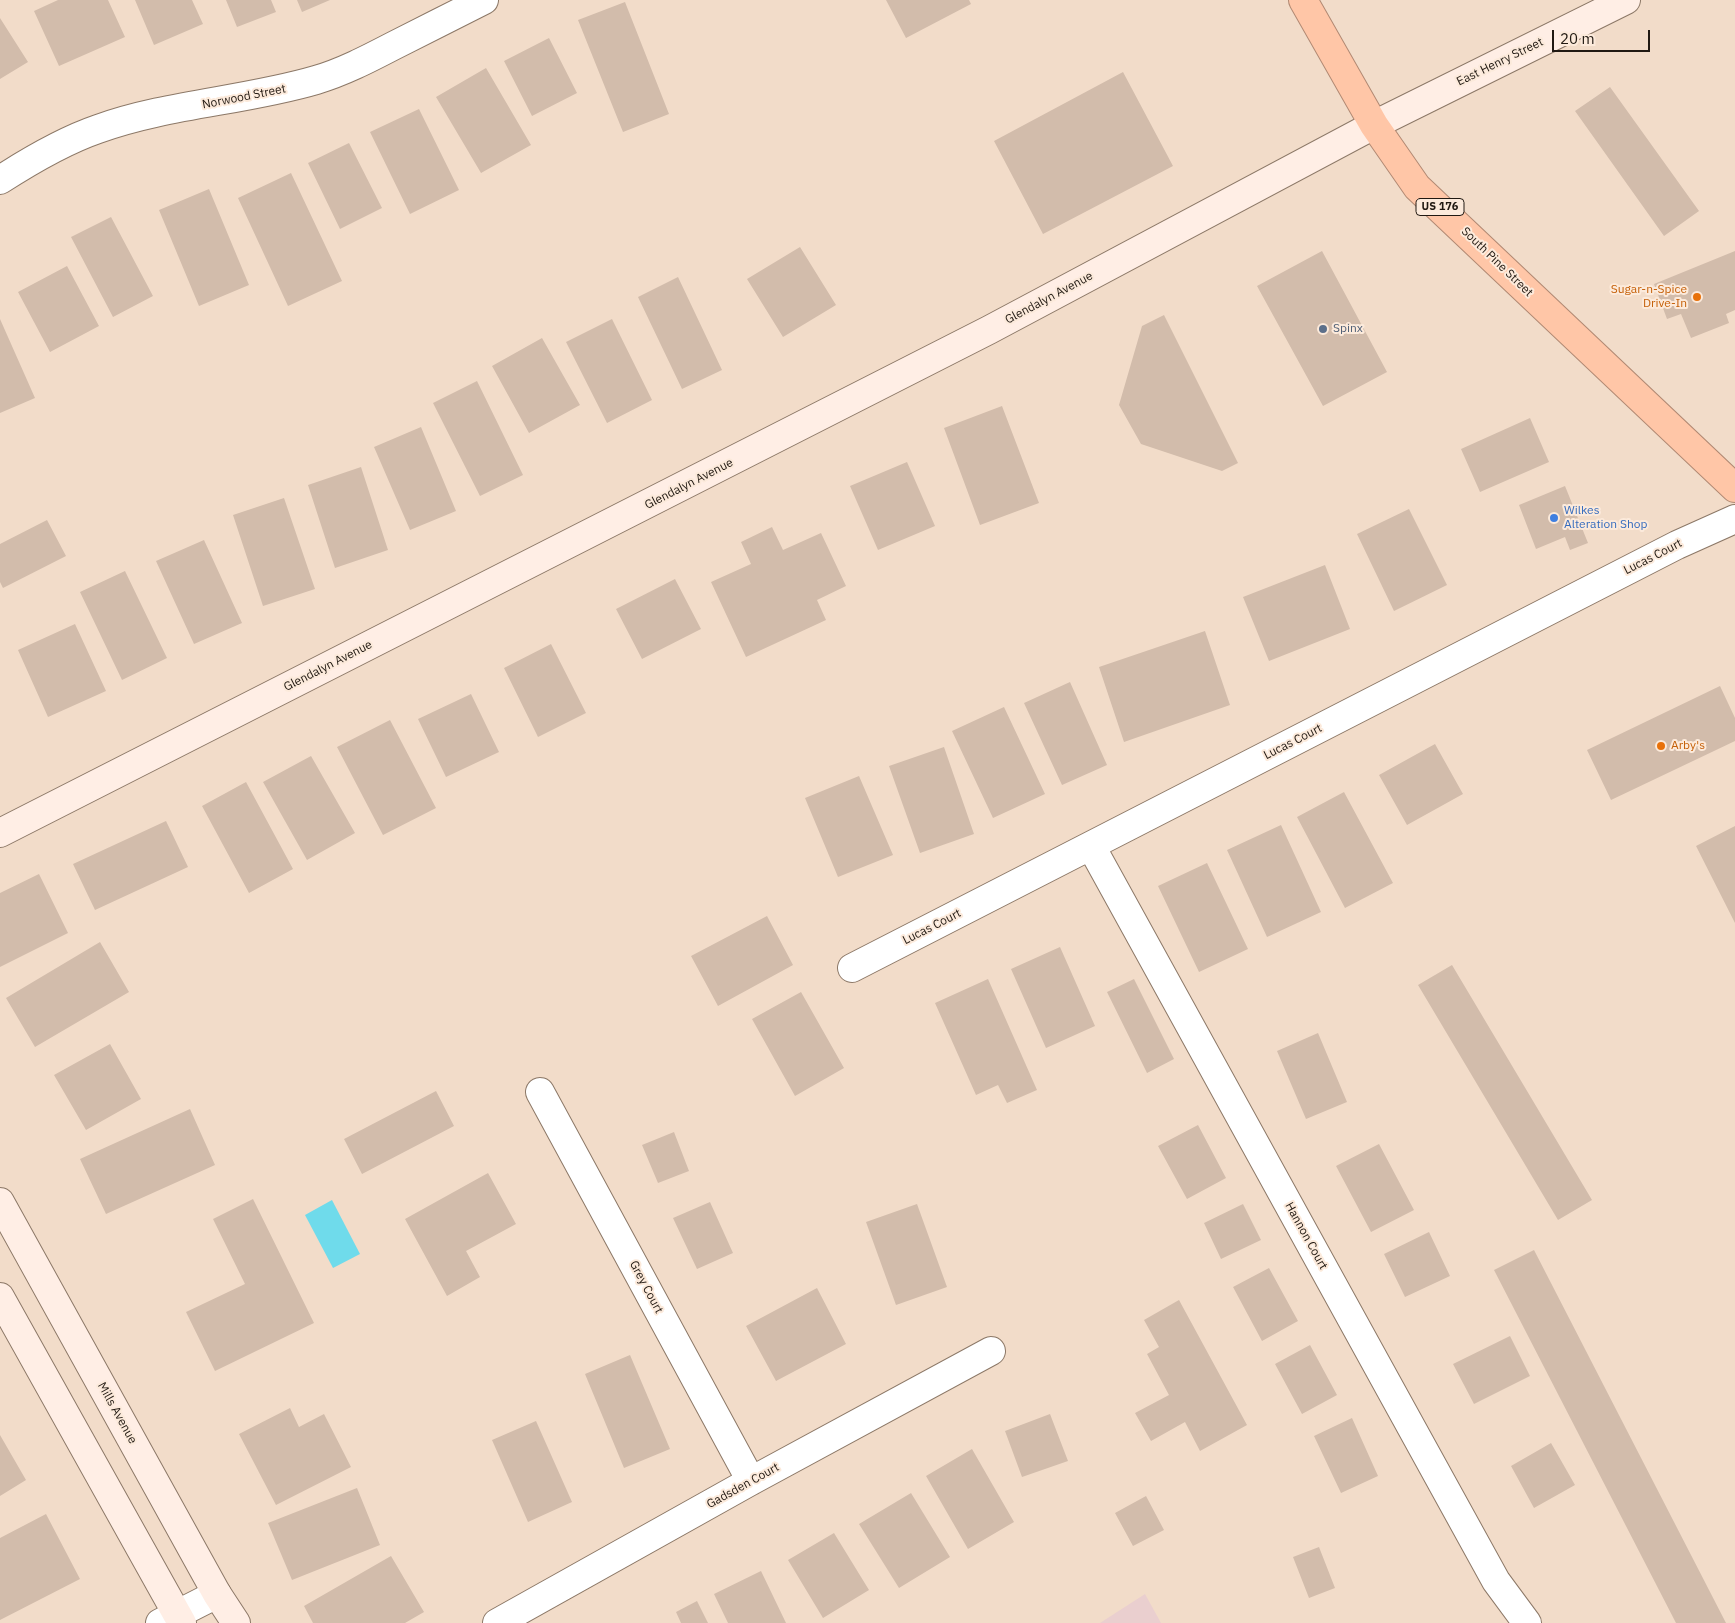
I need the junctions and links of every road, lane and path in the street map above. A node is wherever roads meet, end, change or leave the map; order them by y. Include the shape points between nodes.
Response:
1 (484, 0) edge
2 (1303, 0) edge
3 (1626, 0) edge
4 (1374, 125) junction
5 (0, 180) edge
6 (1735, 488) edge
7 (1735, 519) edge
8 (0, 833) edge
9 (1091, 846) junction
10 (852, 968) dead end
11 (540, 1092) dead end
12 (0, 1202) edge
13 (0, 1297) edge
14 (991, 1351) dead end
15 (751, 1481) junction
16 (218, 1594) junction
17 (173, 1620) edge
18 (236, 1623) edge
19 (497, 1623) edge
20 (1527, 1623) edge

1 - 5 street, Norwood Street via 319,80 97,129 64,142
2 - 4 highway, South Pine Street / US 176
3 - 4 street, East Henry Street
4 - 6 highway, South Pine Street / US 176 via 1417,186
4 - 8 street, Glendalyn Avenue via 989,330
7 - 9 street, Lucas Court via 1677,544
9 - 10 street, Lucas Court
9 - 20 street, Hannon Court via 1496,1581
11 - 15 street, Grey Court
12 - 16 street, Mills Avenue
13 - 17 street
14 - 15 street, Gadsden Court
15 - 19 street, Gadsden Court
16 - 17 street
16 - 18 street, Mills Avenue

